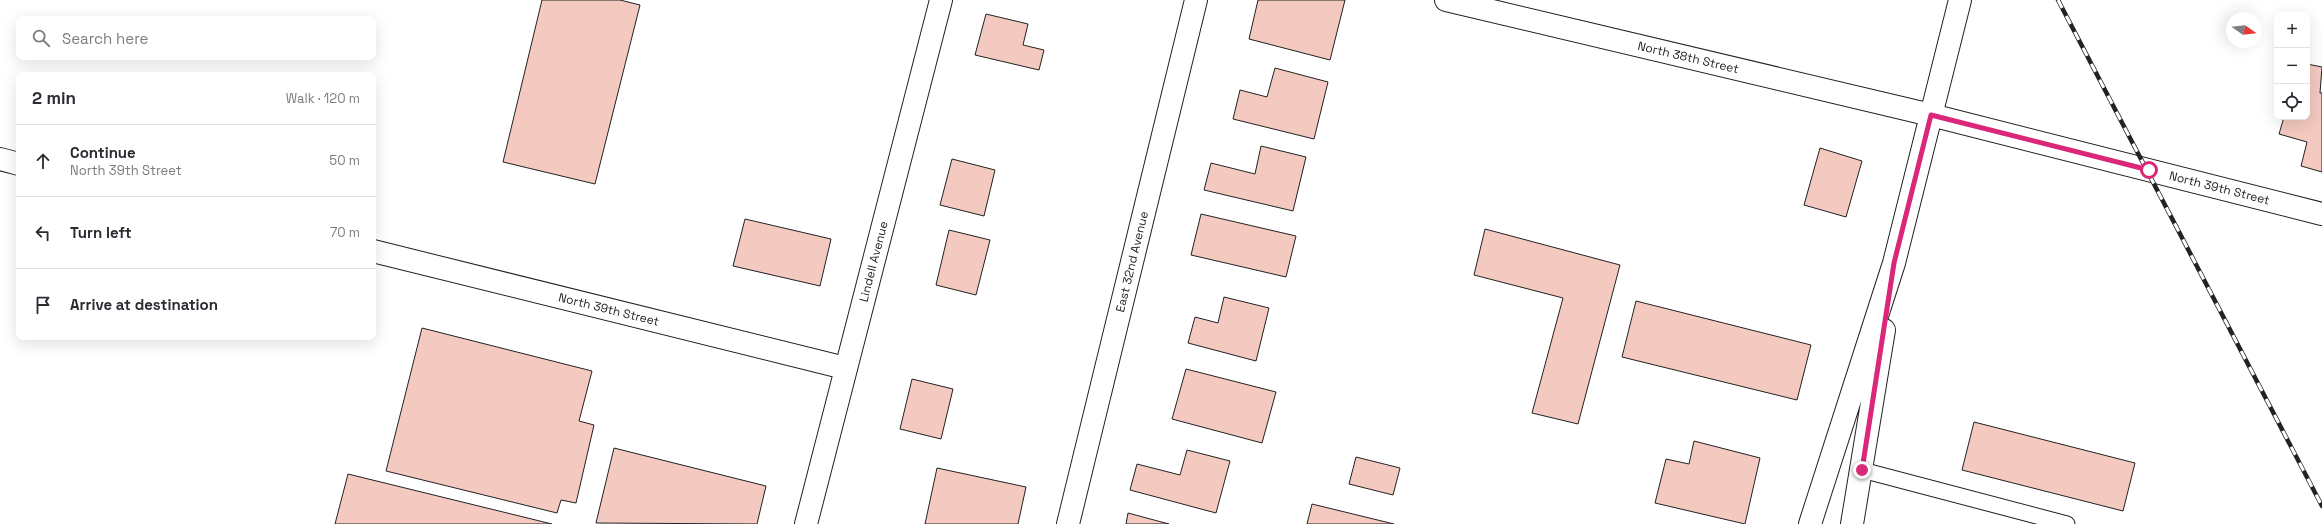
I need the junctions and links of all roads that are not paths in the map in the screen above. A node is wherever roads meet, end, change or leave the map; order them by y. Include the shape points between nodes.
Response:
1 (941, 0) edge
2 (1196, 0) edge
3 (1446, 0) edge
4 (1960, 0) edge
5 (1931, 115) junction
6 (0, 159) edge
7 (16, 163) edge
8 (2322, 214) edge
9 (376, 252) edge
10 (1894, 263) junction
11 (845, 368) junction
12 (1862, 470) junction
13 (806, 524) edge
14 (1068, 524) edge
15 (1810, 524) edge
16 (1852, 524) edge
17 (2067, 524) edge

1 - 11 street, Lindell Avenue
2 - 14 street, East 32nd Avenue
3 - 5 street, North 38th Street
4 - 5 street
5 - 8 street, North 39th Street
5 - 10 street
6 - 7 street
9 - 11 street, North 39th Street
10 - 12 street
10 - 15 street
11 - 13 street, Lindell Avenue
12 - 16 street
12 - 17 lane

